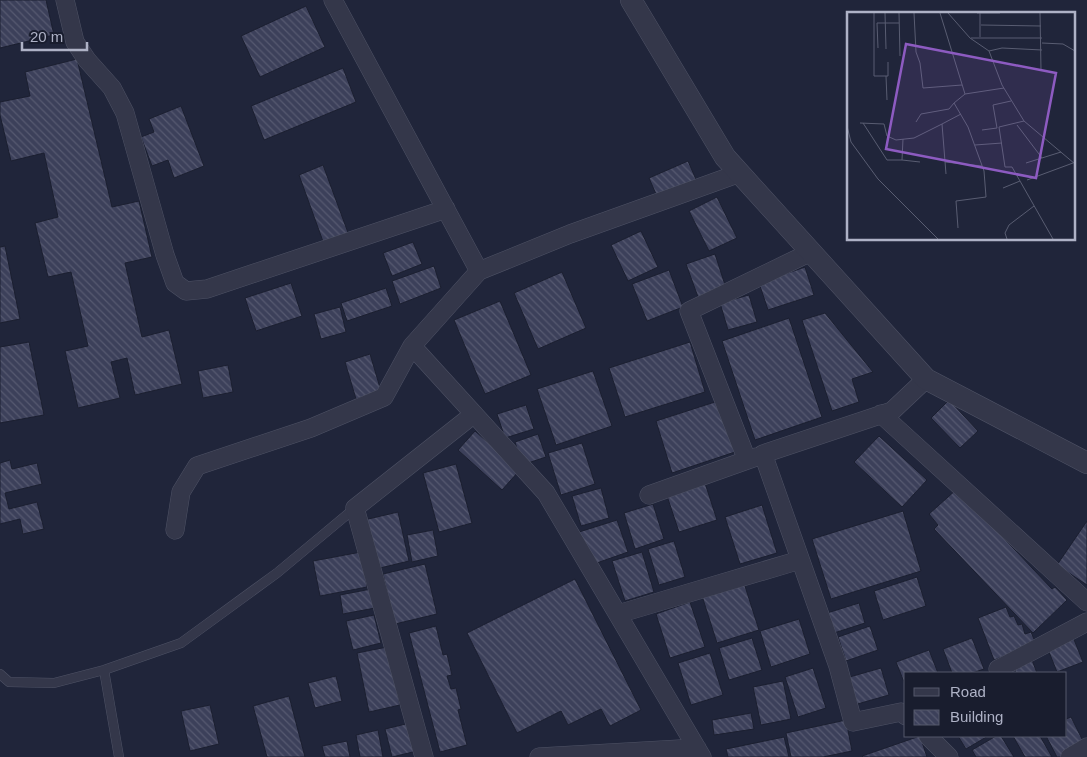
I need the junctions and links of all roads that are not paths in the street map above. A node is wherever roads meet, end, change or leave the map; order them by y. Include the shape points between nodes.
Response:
1 (65, 0) edge
2 (333, 0) edge
3 (631, 0) edge
4 (740, 173) junction
5 (446, 210) junction
6 (811, 252) junction
7 (479, 271) junction
8 (412, 346) junction
9 (926, 379) junction
10 (474, 414) junction
11 (882, 414) junction
12 (755, 457) junction
13 (1087, 463) edge
14 (649, 495) dead end
15 (355, 508) junction
16 (175, 530) dead end
17 (800, 560) junction
18 (1087, 602) edge
19 (618, 614) junction
20 (1087, 622) edge
21 (998, 669) dead end
22 (104, 670) junction
23 (0, 674) edge
24 (904, 714) edge
25 (929, 737) edge
26 (1087, 747) edge
27 (700, 753) edge
28 (119, 757) edge
29 (424, 757) edge
30 (539, 757) edge
31 (949, 757) edge
32 (1070, 757) edge

1 - 5 street via 75,42 112,88 125,113 164,255 175,283 186,291 207,289
2 - 5 street
3 - 4 street via 725,157
4 - 6 street
4 - 7 street via 570,234
5 - 7 street
6 - 9 street
6 - 12 street via 689,311
7 - 8 street
8 - 10 street
8 - 16 street via 384,397 312,428 197,466 181,492
9 - 11 street via 892,411
9 - 13 street
10 - 15 street
10 - 19 street via 546,494
11 - 12 street
11 - 18 street
12 - 14 street
12 - 17 street
15 - 22 lane via 277,572 181,643
15 - 29 street
17 - 19 street
17 - 24 street via 838,666 854,722 901,712
19 - 27 street
20 - 21 street
22 - 23 lane via 54,682 9,682
22 - 28 lane
25 - 31 street
26 - 32 street
27 - 30 street

